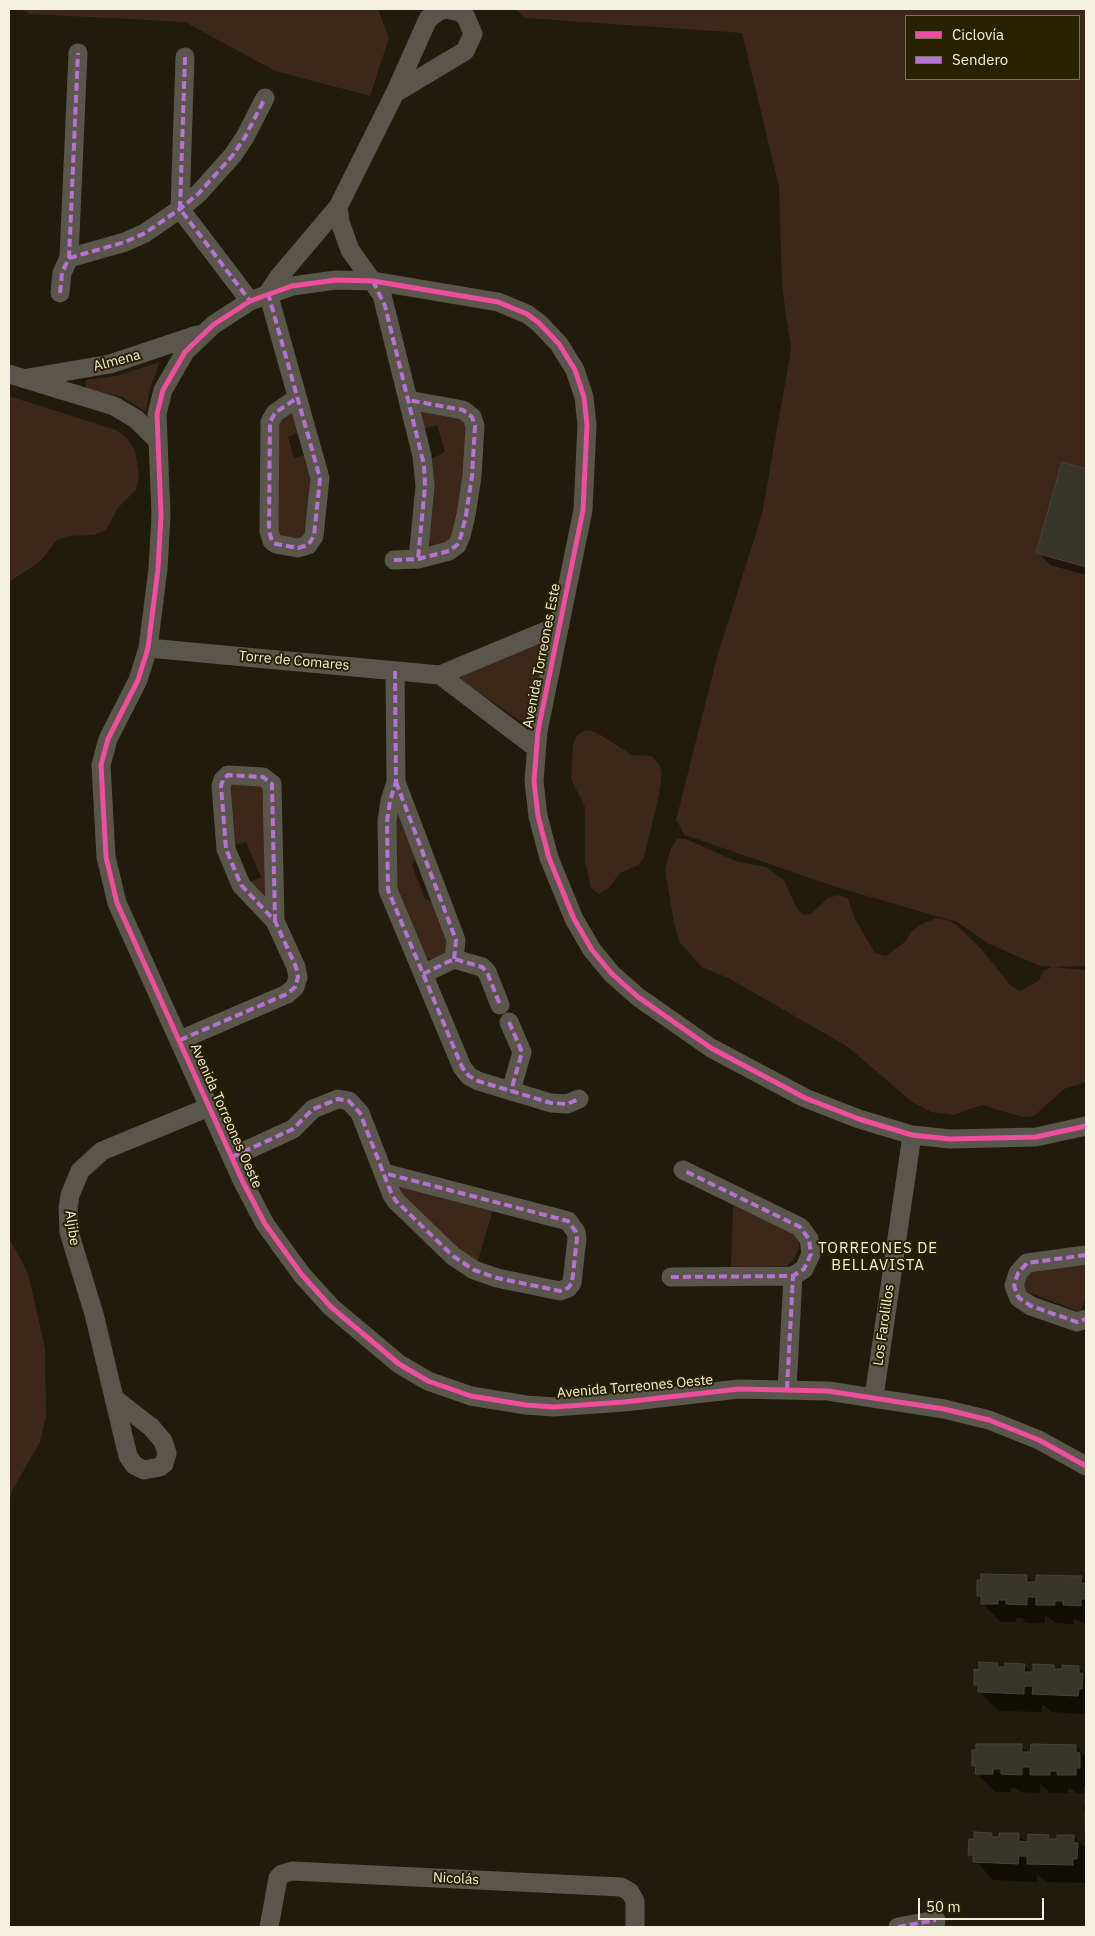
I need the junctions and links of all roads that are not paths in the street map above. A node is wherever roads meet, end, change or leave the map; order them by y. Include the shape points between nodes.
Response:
1 (78, 53) dead end
2 (185, 57) dead end
3 (395, 94) junction
4 (265, 98) dead end
5 (338, 207) junction
6 (180, 209) junction
7 (69, 258) junction
8 (373, 281) junction
9 (60, 293) dead end
10 (268, 294) junction
11 (250, 302) junction
12 (203, 333) junction
13 (9, 374) edge
14 (28, 378) junction
15 (297, 398) junction
16 (408, 400) junction
17 (158, 441) junction
18 (418, 559) junction
19 (394, 560) dead end
20 (560, 625) junction
21 (148, 648) junction
22 (395, 670) junction
23 (440, 675) junction
24 (536, 748) junction
25 (396, 782) junction
26 (275, 921) junction
27 (454, 959) junction
28 (423, 974) junction
29 (500, 1005) dead end
30 (509, 1022) dead end
31 (180, 1040) junction
32 (511, 1091) junction
33 (579, 1099) dead end
34 (209, 1107) junction
35 (1086, 1126) edge
36 (912, 1135) junction
37 (232, 1157) junction
38 (683, 1170) dead end
39 (384, 1174) junction
40 (1086, 1255) edge
41 (793, 1276) junction
42 (671, 1278) dead end
43 (1086, 1319) edge
44 (787, 1388) junction
45 (874, 1397) junction
46 (115, 1399) dead end
47 (1086, 1466) edge
48 (936, 1924) edge
49 (269, 1927) edge
50 (635, 1927) edge
51 (898, 1927) edge

1 - 7 street
2 - 6 street
3 - 3 street via 428,19 446,9 466,17 473,34 465,51
3 - 5 street
4 - 6 street via 233,155
5 - 8 street via 350,250
5 - 10 street
6 - 7 street via 125,242
6 - 11 street
7 - 9 street via 62,274
8 - 10 street, Avenida Torreones Oeste via 317,282
8 - 16 street via 385,306
8 - 20 street, Avenida Torreones Este via 498,302 515,308 544,328 568,356 584,397 588,425 583,510
10 - 11 street, Avenida Torreones Oeste
10 - 15 street
11 - 12 street, Avenida Torreones Oeste via 224,316
12 - 14 street, Almena via 110,364
12 - 17 street, Avenida Torreones Oeste via 177,362 163,390 157,414
13 - 14 street, Almena
14 - 17 street, Almena via 124,411
15 - 15 street via 320,478 314,536 308,545 298,548 276,544 269,531 270,422 275,412
16 - 18 street via 425,476
16 - 18 street via 463,410 472,417 474,426 470,496 460,541 448,551
17 - 21 street, Avenida Torreones Oeste via 161,516
18 - 19 street
20 - 23 street, Torre de Comares
20 - 24 street, Avenida Torreones Este
21 - 22 street, Torre de Comares
21 - 31 street, Avenida Torreones Oeste via 138,680 108,739 101,765 106,857 117,903
22 - 23 street, Torre de Comares
22 - 25 street
23 - 24 street
24 - 36 street, Avenida Torreones Este via 536,798 549,858 582,935 612,974 683,1030 744,1067 832,1110
25 - 27 street via 456,940
25 - 28 street via 388,811 388,890
26 - 26 street via 273,787 263,777 228,775 221,786 226,849 241,886
26 - 31 street via 298,972 295,987 287,994
27 - 28 street
27 - 29 street via 485,970
28 - 32 street via 465,1072 478,1081
30 - 32 street via 522,1052
31 - 34 street, Avenida Torreones Oeste
32 - 33 street via 559,1104
34 - 37 street, Avenida Torreones Oeste
34 - 46 street, Aljibe via 102,1151 80,1171 70,1195 69,1232
35 - 36 street, Avenida Torreones Este via 1036,1137 988,1140
36 - 45 street, Los Farolillos
37 - 39 street via 293,1129 313,1109 344,1100 358,1108
37 - 44 street, Avenida Torreones Oeste via 265,1224 316,1291 399,1364 442,1387 498,1402 554,1406 624,1402 724,1390
38 - 41 street via 800,1227 809,1239 811,1254 804,1269
39 - 39 street via 392,1195 402,1208 466,1265 497,1278 556,1290 564,1290 572,1283 576,1232 568,1221
40 - 43 street via 1028,1263 1018,1272 1014,1286 1019,1298 1031,1306 1077,1322
41 - 42 street
41 - 44 street
44 - 45 street, Avenida Torreones Oeste
45 - 47 street, Avenida Torreones Oeste via 989,1420 1039,1440
48 - 51 street
49 - 50 street, Nicolás via 276,1884 282,1874 292,1871 616,1887 630,1892 635,1901

